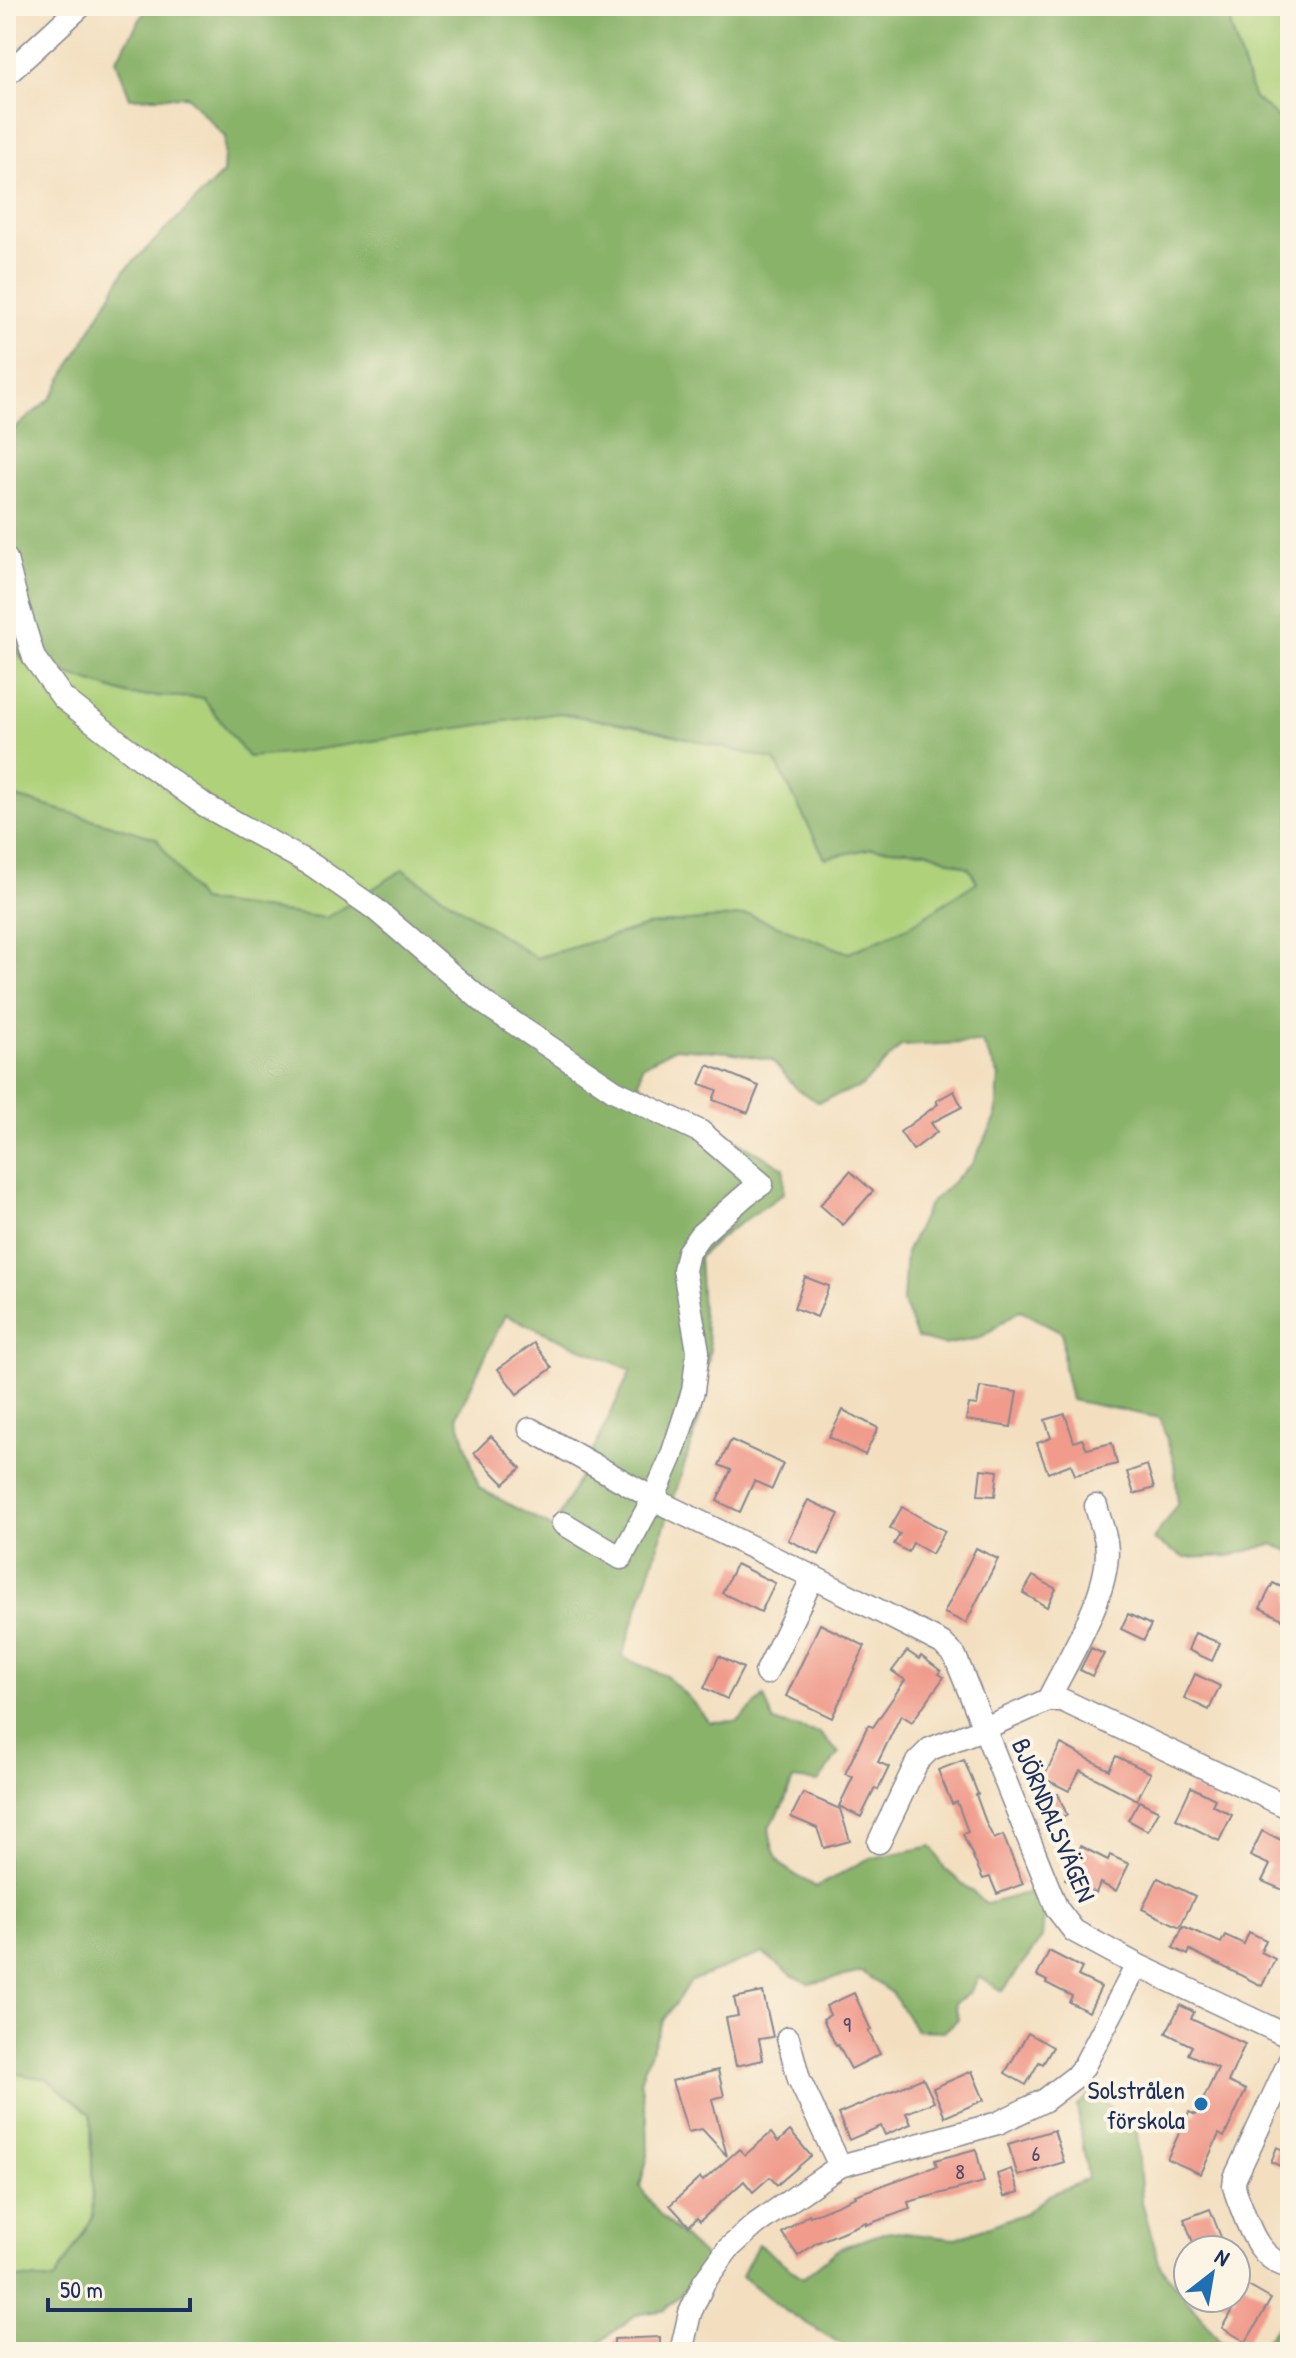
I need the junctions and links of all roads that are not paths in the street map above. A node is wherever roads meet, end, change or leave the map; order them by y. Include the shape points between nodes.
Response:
1 (81, 6) edge
2 (6, 75) edge
3 (6, 559) edge
4 (530, 1429) dead end
5 (653, 1499) junction
6 (1096, 1506) dead end
7 (563, 1523) dead end
8 (813, 1577) junction
9 (766, 1673) dead end
10 (1048, 1700) junction
11 (985, 1728) junction
12 (1290, 1808) edge
13 (879, 1842) dead end
14 (1137, 1965) junction
15 (1290, 2037) edge
16 (788, 2038) dead end
17 (1290, 2060) edge
18 (840, 2166) junction
19 (1290, 2267) edge
20 (681, 2352) edge

1 - 2 street
3 - 5 street via 34,658 63,698 206,806 312,865 375,909 487,1005 615,1091 701,1132 762,1184 700,1235 688,1252 684,1270 697,1369
4 - 5 street, BJÖRNDALSVÄGEN
5 - 7 street via 621,1558
5 - 8 street, BJÖRNDALSVÄGEN
6 - 10 street via 1107,1543 1101,1592
8 - 9 street
8 - 11 street, BJÖRNDALSVÄGEN via 950,1649
10 - 11 street
10 - 12 street via 1062,1700
11 - 13 street, BJÖRNDALSVÄGEN via 930,1749 917,1762
11 - 14 street, BJÖRNDALSVÄGEN via 1057,1909 1074,1931
14 - 15 street, BJÖRNDALSVÄGEN
14 - 18 street via 1084,2066 1045,2100 998,2123
16 - 18 street via 799,2079
17 - 19 street via 1234,2185 1262,2250
18 - 20 street via 728,2249 704,2282

